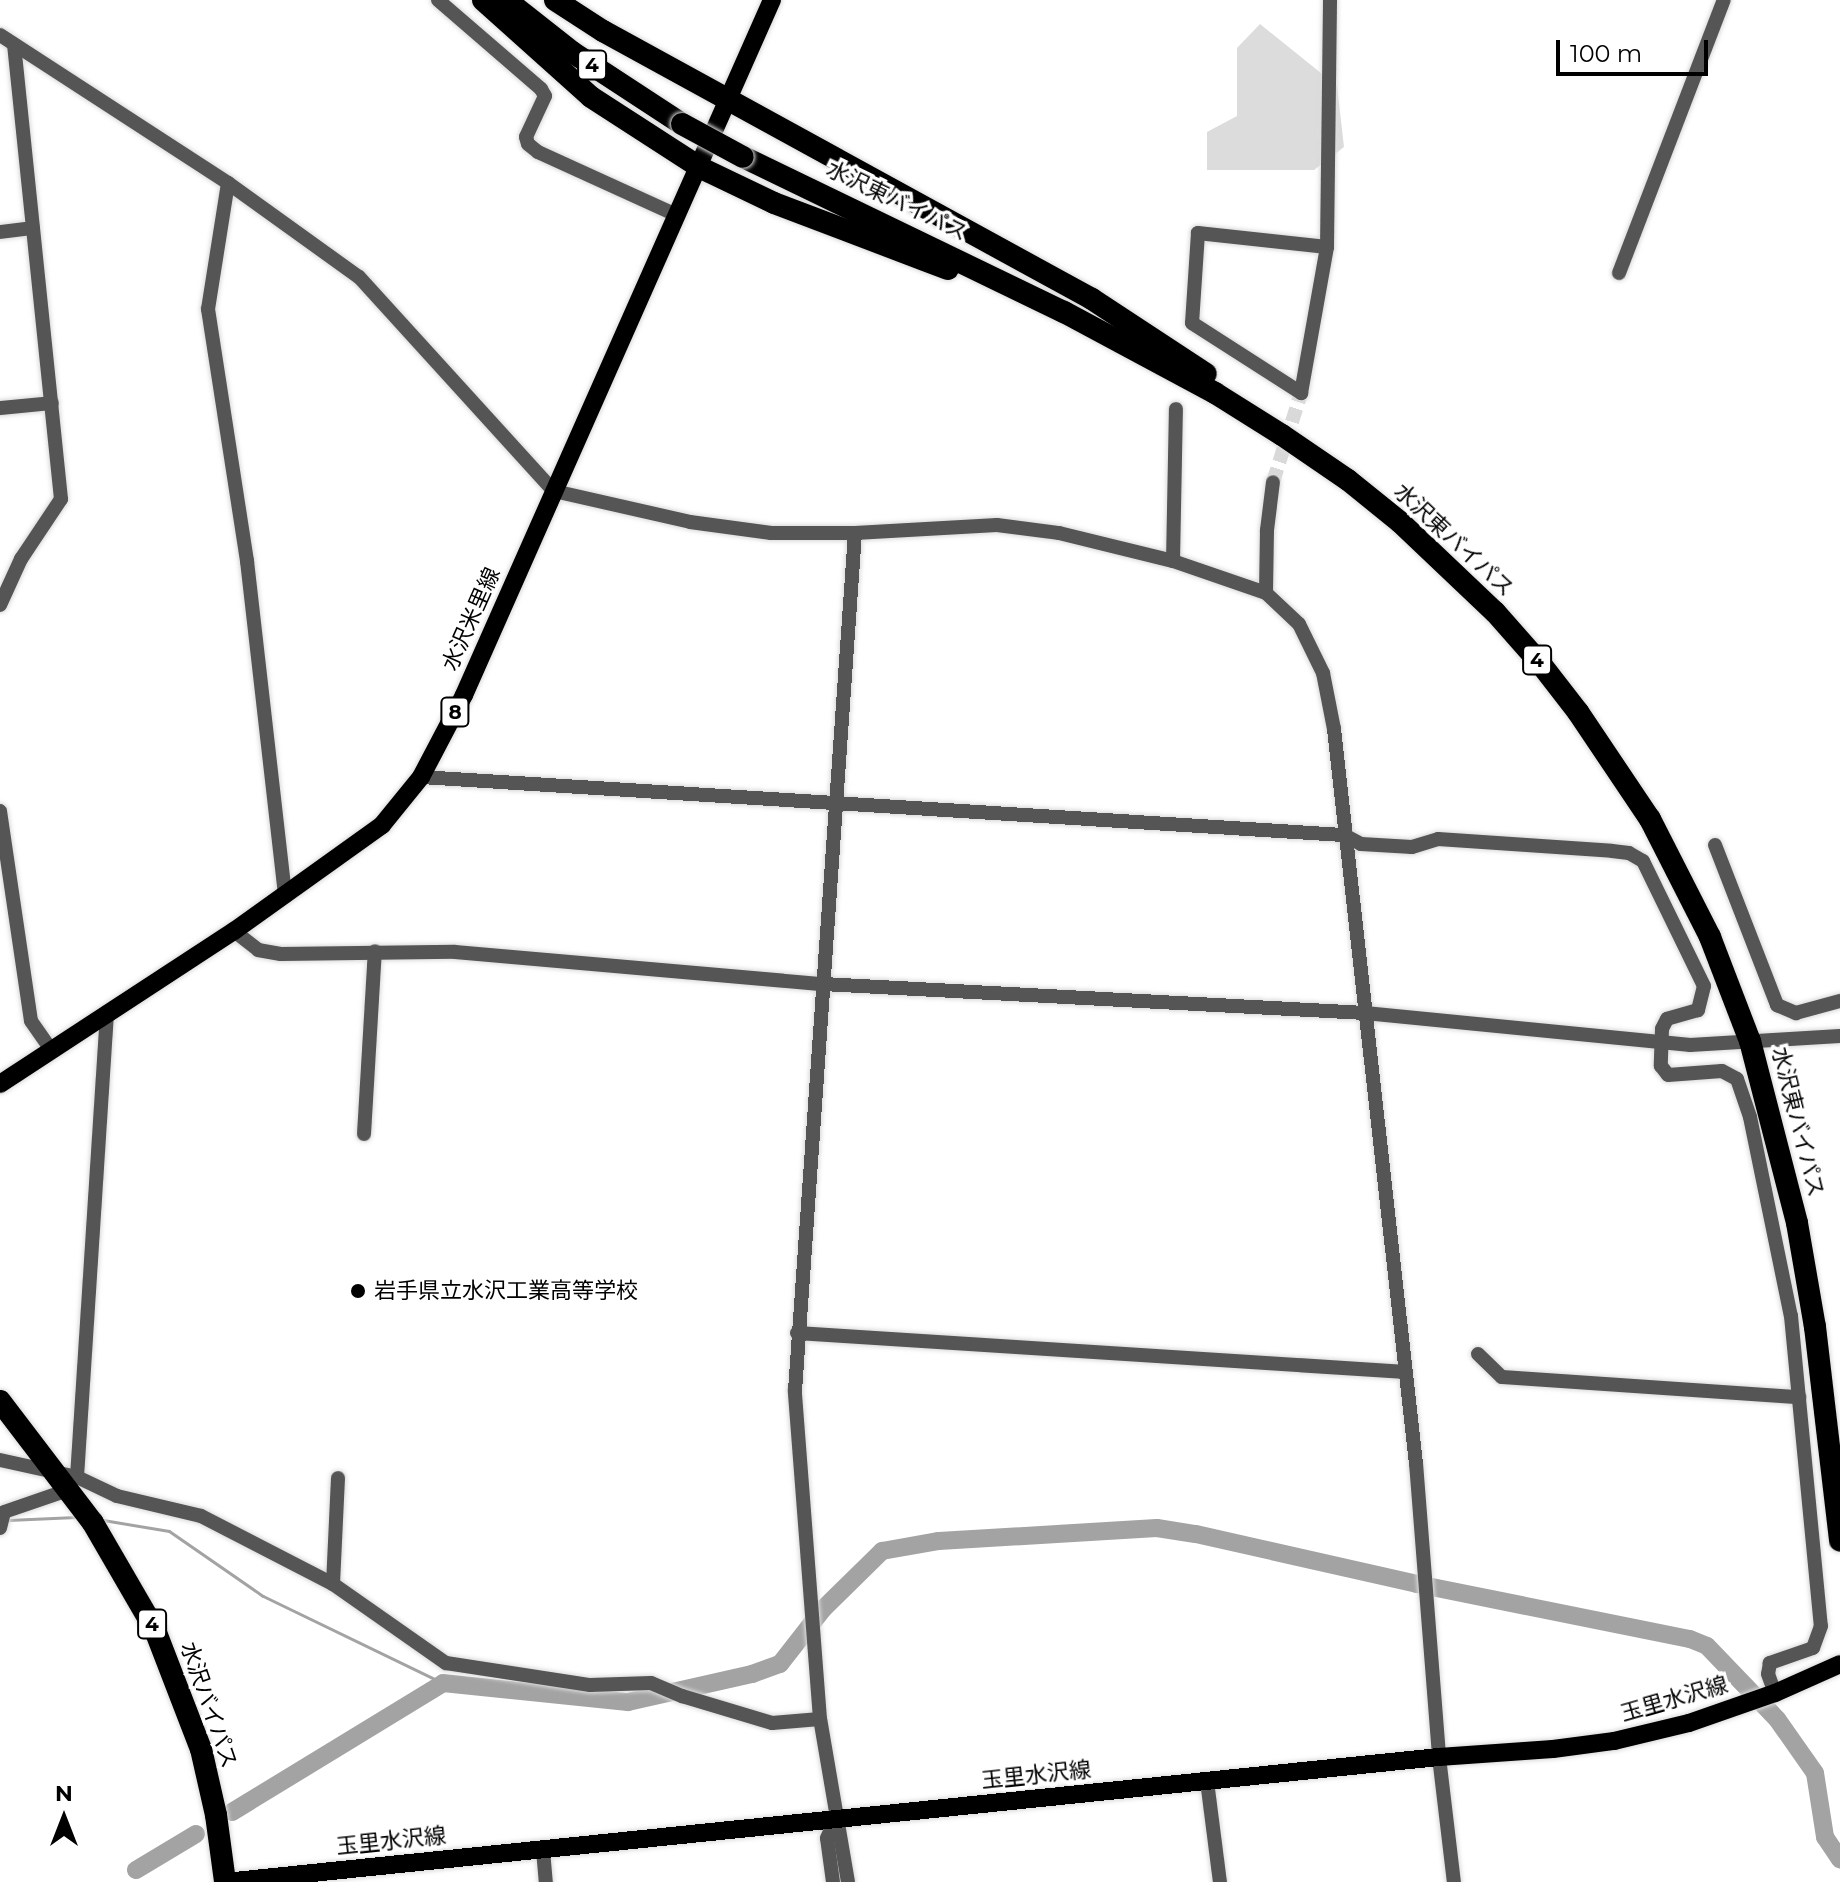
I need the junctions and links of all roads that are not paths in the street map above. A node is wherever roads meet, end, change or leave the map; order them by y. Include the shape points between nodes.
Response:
1 (438, 0) edge
2 (483, 0) edge
3 (506, 0) edge
4 (555, 0) edge
5 (772, 0) edge
6 (1330, 0) edge
7 (1724, 0) edge
8 (0, 35) edge
9 (14, 44) junction
10 (729, 100) junction
11 (699, 167) junction
12 (228, 183) junction
13 (676, 215) junction
14 (33, 228) junction
15 (0, 232) edge
16 (1327, 247) junction
17 (1619, 273) dead end
18 (1140, 351) junction
19 (52, 403) junction
20 (0, 408) edge
21 (1176, 409) dead end
22 (1348, 480) junction
23 (1273, 482) tunnel mouth
24 (554, 491) junction
25 (855, 533) junction
26 (1173, 561) junction
27 (1266, 593) junction
28 (0, 605) edge
29 (421, 777) junction
30 (835, 803) junction
31 (0, 811) edge
32 (1344, 835) junction
33 (1715, 845) dead end
34 (285, 894) junction
35 (234, 931) junction
36 (375, 951) junction
37 (823, 984) junction
38 (1840, 1001) edge
39 (107, 1012) junction
40 (1365, 1013) junction
41 (1840, 1036) edge
42 (1750, 1041) junction
43 (1662, 1043) junction
44 (51, 1050) junction
45 (0, 1084) edge
46 (364, 1134) dead end
47 (797, 1333) junction
48 (1478, 1354) dead end
49 (1406, 1372) junction
50 (1799, 1397) junction
51 (0, 1401) edge
52 (0, 1460) edge
53 (338, 1478) dead end
54 (67, 1480) junction
55 (0, 1528) edge
56 (1840, 1541) edge
57 (333, 1584) junction
58 (1840, 1664) edge
59 (1775, 1693) junction
60 (820, 1719) junction
61 (1439, 1757) junction
62 (1207, 1781) junction
63 (835, 1821) junction
64 (543, 1850) junction
65 (224, 1882) edge
66 (546, 1882) edge
67 (833, 1882) edge
68 (848, 1882) edge
69 (1220, 1882) edge
70 (1454, 1882) edge

1 - 13 street via 541,89 545,96 526,137 528,144
2 - 11 highway via 591,97
3 - 18 highway, 水沢東バイパス / 4, bridge via 572,52 682,124
4 - 10 highway
5 - 10 main road, 水沢米里線 / 8
6 - 16 street
7 - 17 street
8 - 9 street
9 - 12 street
9 - 14 street
10 - 11 main road, 水沢米里線 / 8
10 - 22 highway via 1092,299 1239,397
11 - 13 main road, 水沢米里線 / 8
11 - 18 highway via 774,203 884,243
12 - 24 street via 359,277
12 - 34 street via 208,309 247,561
13 - 24 main road, 水沢米里線 / 8
14 - 15 street
14 - 19 street
16 - 16 street via 1301,393 1192,323 1198,233
18 - 22 highway, 水沢東バイパス / 4
19 - 20 street
19 - 28 street via 61,499 21,559
21 - 26 street
22 - 42 highway, 水沢東バイパス / 4 via 1495,612 1578,712 1682,877
23 - 27 street
24 - 25 street via 690,522 771,533
24 - 29 main road, 水沢米里線 / 8 via 464,695
25 - 26 street via 997,525 1059,533
25 - 30 street
26 - 27 street
27 - 32 street via 1299,624 1323,673
29 - 30 street
29 - 34 main road, 水沢米里線 / 8 via 382,825
30 - 32 street
30 - 37 street
31 - 44 street via 31,1021
32 - 40 street
32 - 43 street via 1361,844 1412,847 1438,839 1612,851 1643,861 1704,986 1698,1010 1667,1019
33 - 38 street via 1777,1005 1796,1013
34 - 35 main road, 水沢米里線 / 8
35 - 36 street via 258,950 281,954
35 - 39 main road, 水沢米里線 / 8
36 - 37 street via 455,952
36 - 46 street
37 - 40 street
37 - 47 street
39 - 44 main road, 水沢米里線 / 8
39 - 54 street
40 - 43 street
40 - 49 street
41 - 42 street
42 - 43 street
42 - 56 highway, 水沢東バイパス / 4 via 1797,1223
43 - 50 street via 1661,1066 1668,1075 1722,1071 1737,1079 1743,1093 1791,1316
44 - 45 main road, 水沢米里線 / 8
47 - 49 street
47 - 60 street via 796,1420
48 - 50 street via 1502,1377
49 - 61 street
50 - 59 street via 1821,1633 1813,1648 1770,1663
51 - 54 highway, 水沢バイパス / 4
52 - 54 street
53 - 57 street
54 - 55 street via 4,1512
54 - 57 street via 201,1516
54 - 65 highway, 水沢バイパス / 4 via 132,1585 172,1671 201,1749
57 - 60 street via 446,1663 590,1685 651,1683 772,1723
58 - 59 main road, 玉里水沢線
59 - 61 main road, 玉里水沢線 via 1614,1741
60 - 63 street
61 - 62 main road, 玉里水沢線
61 - 70 street
62 - 63 main road, 玉里水沢線
62 - 69 street
63 - 64 main road, 玉里水沢線
63 - 67 street via 827,1838
63 - 68 street via 843,1837
64 - 65 main road, 玉里水沢線
64 - 66 street

